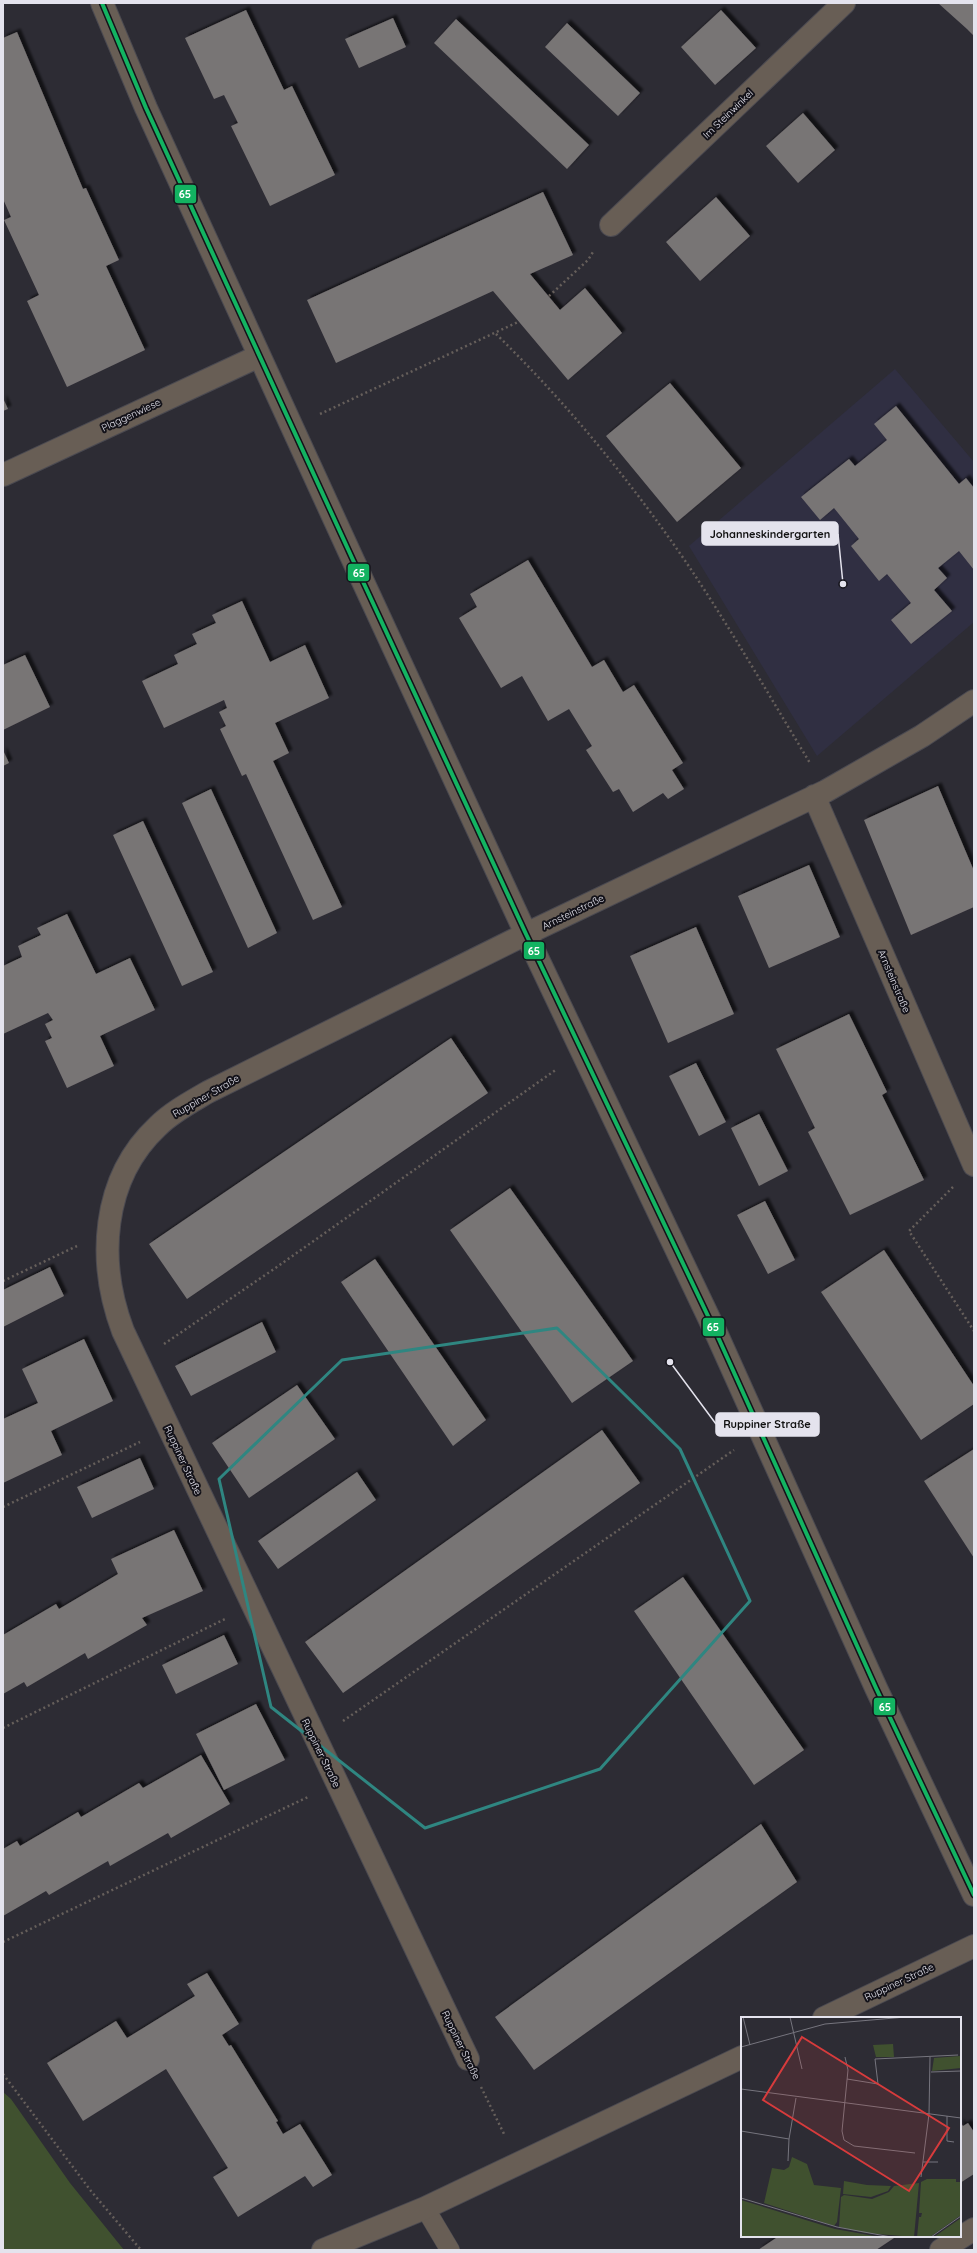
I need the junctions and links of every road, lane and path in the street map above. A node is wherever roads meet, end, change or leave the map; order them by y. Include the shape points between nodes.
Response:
1 (102, 3) edge
2 (844, 3) edge
3 (611, 225) joint
4 (548, 296) dead end
5 (518, 322) dead end
6 (496, 334) junction
7 (259, 356) junction
8 (292, 426) junction
9 (3, 475) edge
10 (974, 701) edge
11 (820, 794) junction
12 (526, 934) junction
13 (583, 1051) junction
14 (974, 1165) edge
15 (958, 1182) dead end
16 (107, 1231) junction
17 (3, 1281) edge
18 (974, 1331) edge
19 (137, 1362) junction
20 (168, 1428) junction
21 (760, 1432) junction
22 (3, 1506) edge
23 (252, 1606) junction
24 (3, 1728) edge
25 (315, 1740) junction
26 (336, 1784) junction
27 (974, 1895) edge
28 (3, 1942) edge
29 (974, 1946) edge
30 (826, 2017) edge
31 (741, 2057) edge
32 (468, 2059) joint
33 (3, 2074) edge
34 (518, 2164) junction
35 (425, 2208) junction
36 (974, 2229) edge
37 (141, 2250) edge
38 (323, 2250) edge
39 (450, 2250) edge
40 (941, 2250) edge

1 - 7 street via 146,108
2 - 3 street, Im Steinwinkel
3 - 4 path via 588,260
5 - 6 path
6 - 8 path
6 - 11 path via 543,380 615,468 687,564 740,645
7 - 8 street
7 - 9 street, Plaggenwiese
8 - 12 street
10 - 11 street, Arnsteinstraße via 922,736
11 - 12 street, Arnsteinstraße
11 - 14 street, Arnsteinstraße
12 - 13 street
12 - 16 street, Ruppiner Straße via 208,1092 172,1114 150,1133 126,1170 113,1200
13 - 19 path via 274,1269
13 - 21 street
15 - 18 path via 909,1231
16 - 17 path
16 - 19 street, Ruppiner Straße via 110,1288 115,1310
19 - 20 street, Ruppiner Straße
20 - 22 path
20 - 23 street, Ruppiner Straße
21 - 25 path
21 - 27 street via 876,1688
23 - 24 path
23 - 25 street, Ruppiner Straße
25 - 26 street, Ruppiner Straße
26 - 28 path
26 - 32 street, Ruppiner Straße
29 - 30 street, Ruppiner Straße
31 - 34 street
32 - 34 path, Ruppiner Straße
33 - 37 path via 90,2191
34 - 35 street
35 - 38 street
35 - 39 lane
36 - 40 street

